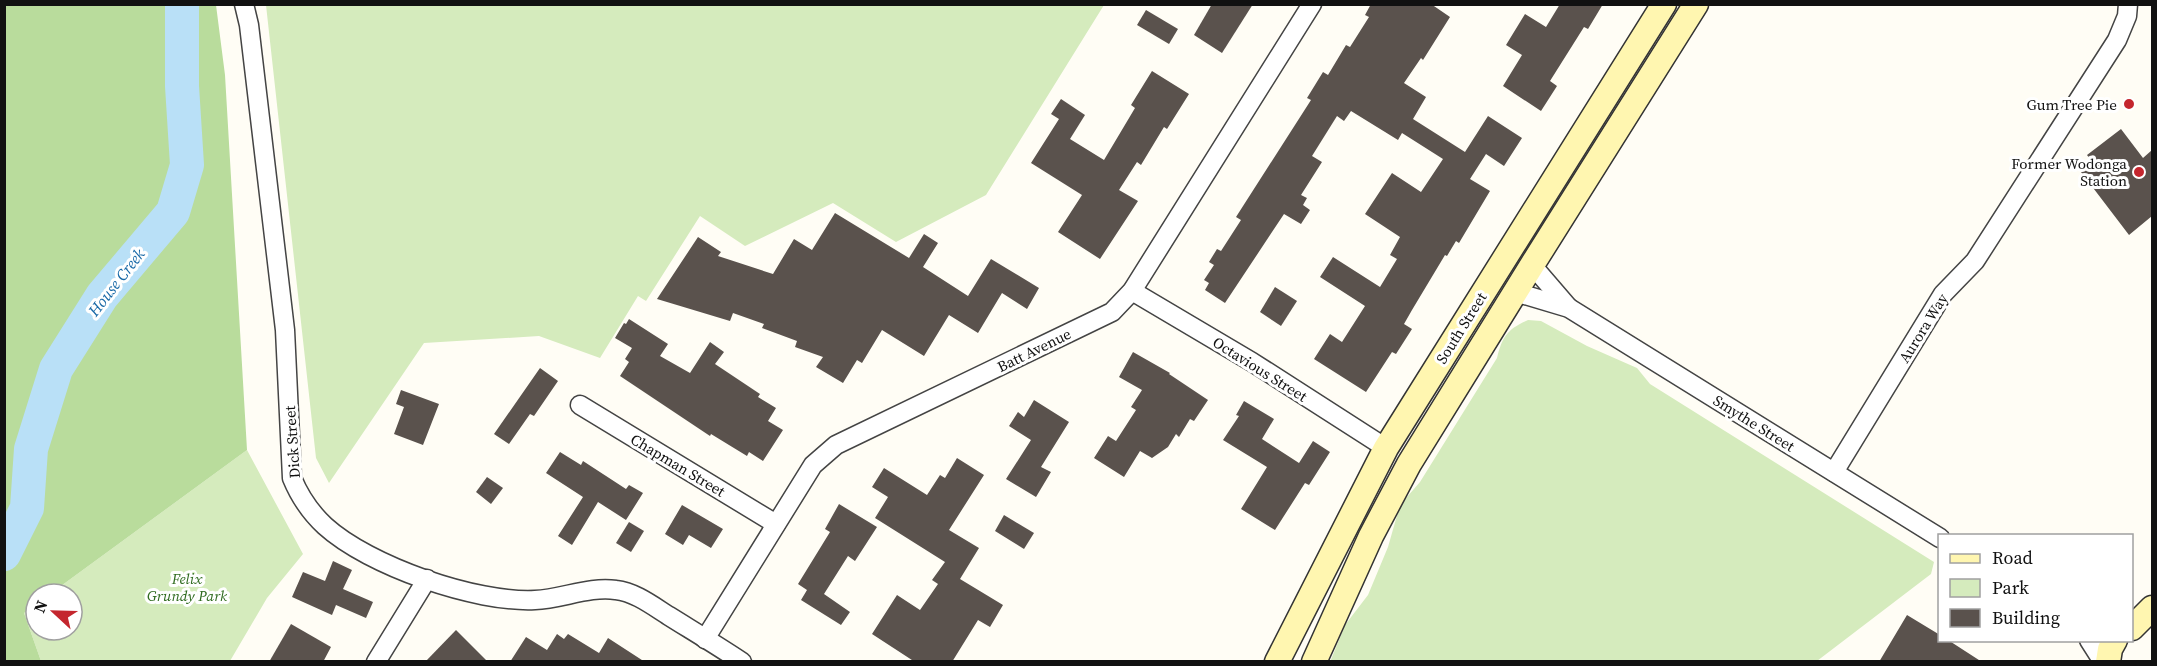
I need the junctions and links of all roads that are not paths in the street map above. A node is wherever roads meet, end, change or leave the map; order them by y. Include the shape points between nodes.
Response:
1 (244, 4) edge
2 (1312, 4) edge
3 (1664, 4) edge
4 (1696, 4) edge
5 (2128, 4) edge
6 (1500, 265) junction
7 (1532, 265) junction
8 (1132, 291) junction
9 (1515, 292) junction
10 (1569, 308) junction
11 (580, 405) dead end
12 (1386, 448) junction
13 (1409, 464) junction
14 (1834, 472) junction
15 (776, 525) junction
16 (1938, 537) edge
17 (426, 579) junction
18 (2152, 608) edge
19 (2133, 628) edge
20 (2133, 629) edge
21 (2152, 630) edge
22 (705, 639) junction
23 (2091, 642) edge
24 (2114, 642) edge
25 (376, 662) edge
26 (742, 662) edge
27 (1277, 662) edge
28 (1314, 662) edge
29 (2103, 662) edge
30 (2108, 662) edge

1 - 17 street, Dick Street via 285,330 292,478 297,491 325,526 368,556
2 - 8 street, Batt Avenue
3 - 6 street, South Street
4 - 7 street, South Street
5 - 14 street, Aurora Way via 2117,40 1975,261 1943,294
6 - 7 street
6 - 9 street
6 - 12 street, South Street
7 - 9 street, South Street
7 - 10 street, Smythe Street
8 - 12 street, Octavious Street
8 - 15 street, Batt Avenue via 1112,312 836,445 813,465
9 - 10 street, Smythe Street
9 - 13 street, South Street
10 - 14 street, Smythe Street
11 - 15 street, Chapman Street
12 - 13 street
12 - 27 street, South Street
13 - 28 street, South Street via 1371,536
14 - 16 street, Smythe Street
15 - 22 street, Batt Avenue
17 - 22 street, Dick Street via 501,599 537,600 617,590 642,600
17 - 25 street
18 - 19 street
20 - 21 street
22 - 26 street, Dick Street
23 - 29 street
24 - 30 street

